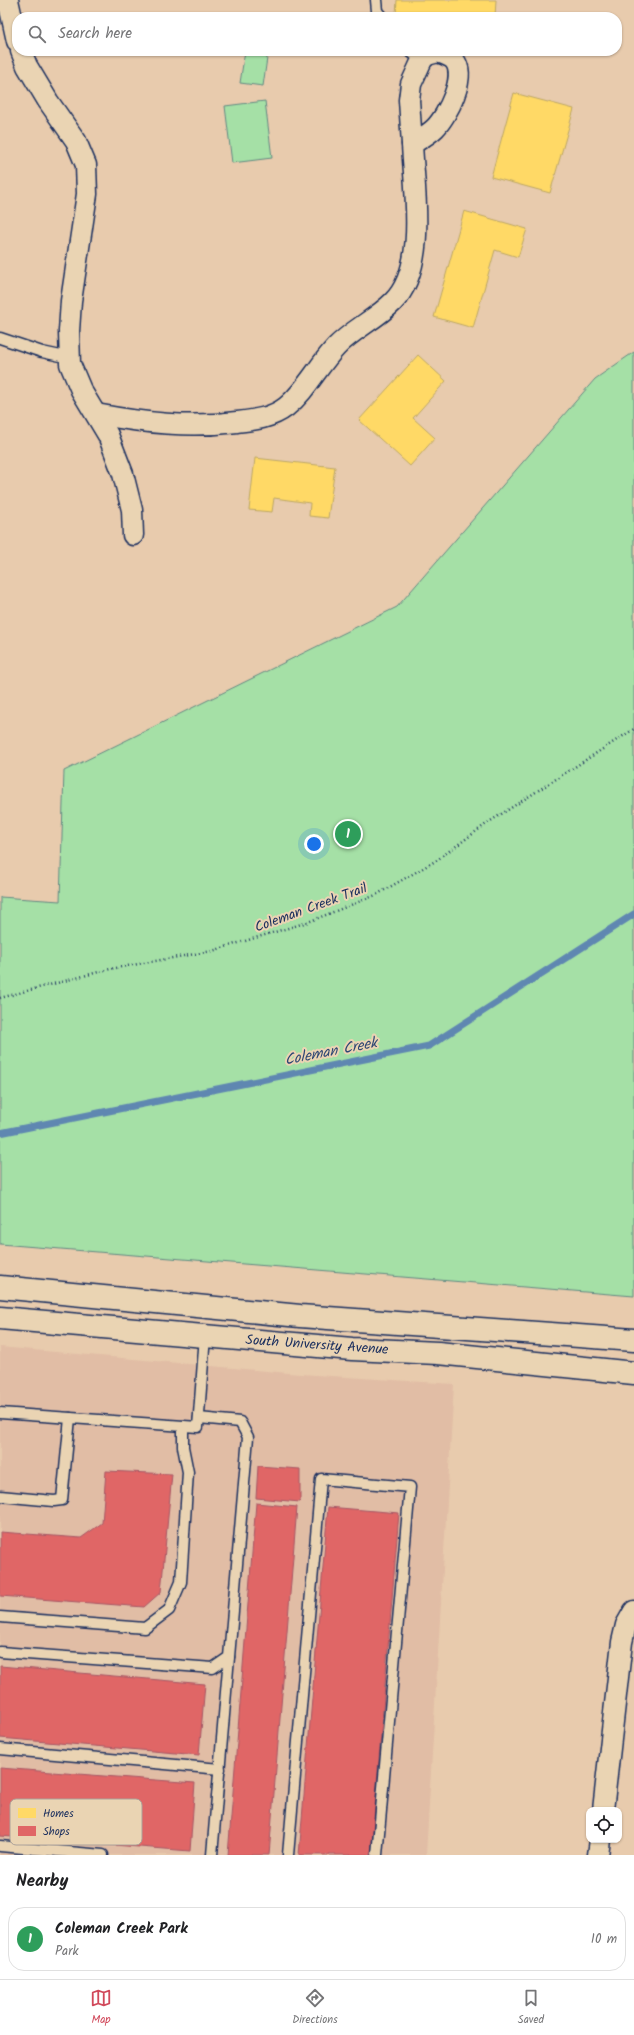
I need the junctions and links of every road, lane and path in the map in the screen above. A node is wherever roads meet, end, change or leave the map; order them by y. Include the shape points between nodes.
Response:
1 (8, 0) edge
2 (376, 0) edge
3 (378, 12) edge
4 (12, 18) edge
5 (23, 56) edge
6 (415, 56) edge
7 (446, 56) edge
8 (412, 144) junction
9 (0, 338) edge
10 (70, 358) junction
11 (96, 414) junction
12 (133, 535) dead end
13 (634, 729) edge
14 (0, 998) edge
15 (0, 1287) edge
16 (0, 1318) edge
17 (205, 1336) junction
18 (634, 1340) edge
19 (634, 1373) edge
20 (0, 1413) edge
21 (70, 1418) junction
22 (199, 1418) junction
23 (183, 1426) junction
24 (0, 1496) edge
25 (634, 1611) edge
26 (0, 1617) edge
27 (0, 1652) edge
28 (229, 1657) junction
29 (0, 1749) edge
30 (220, 1769) junction
31 (603, 1807) edge
32 (600, 1843) edge
33 (0, 1846) edge
34 (103, 1855) edge
35 (212, 1855) edge
36 (288, 1855) edge
37 (377, 1855) edge
38 (598, 1855) edge

1 - 4 street
2 - 3 lane
5 - 10 street via 48,101 76,141 86,165 87,194 71,308
6 - 8 street via 409,100
7 - 8 street via 455,60 459,71 450,104 434,129
8 - 11 street via 416,226 414,252 407,279 393,302 336,347 285,408 258,420 217,425 183,426
9 - 10 lane
10 - 11 street via 72,371
11 - 12 street via 108,435 123,474 132,510
13 - 14 path, Coleman Creek Trail via 489,822 437,860 376,895 308,922 212,951 110,969
15 - 18 main road, South University Avenue via 300,1316
16 - 17 main road, South University Avenue
17 - 19 main road, South University Avenue via 352,1349 438,1352
17 - 22 lane
20 - 21 lane
21 - 23 lane
21 - 24 lane via 62,1500
22 - 23 lane via 198,1427
22 - 28 lane via 240,1422 248,1437
23 - 26 lane via 183,1447 188,1472 181,1582 169,1610 145,1628
25 - 31 street via 626,1625 622,1642
27 - 28 lane via 213,1668
28 - 30 lane
29 - 30 lane
30 - 35 lane
32 - 38 street
33 - 34 lane
36 - 37 lane via 320,1479 410,1487

